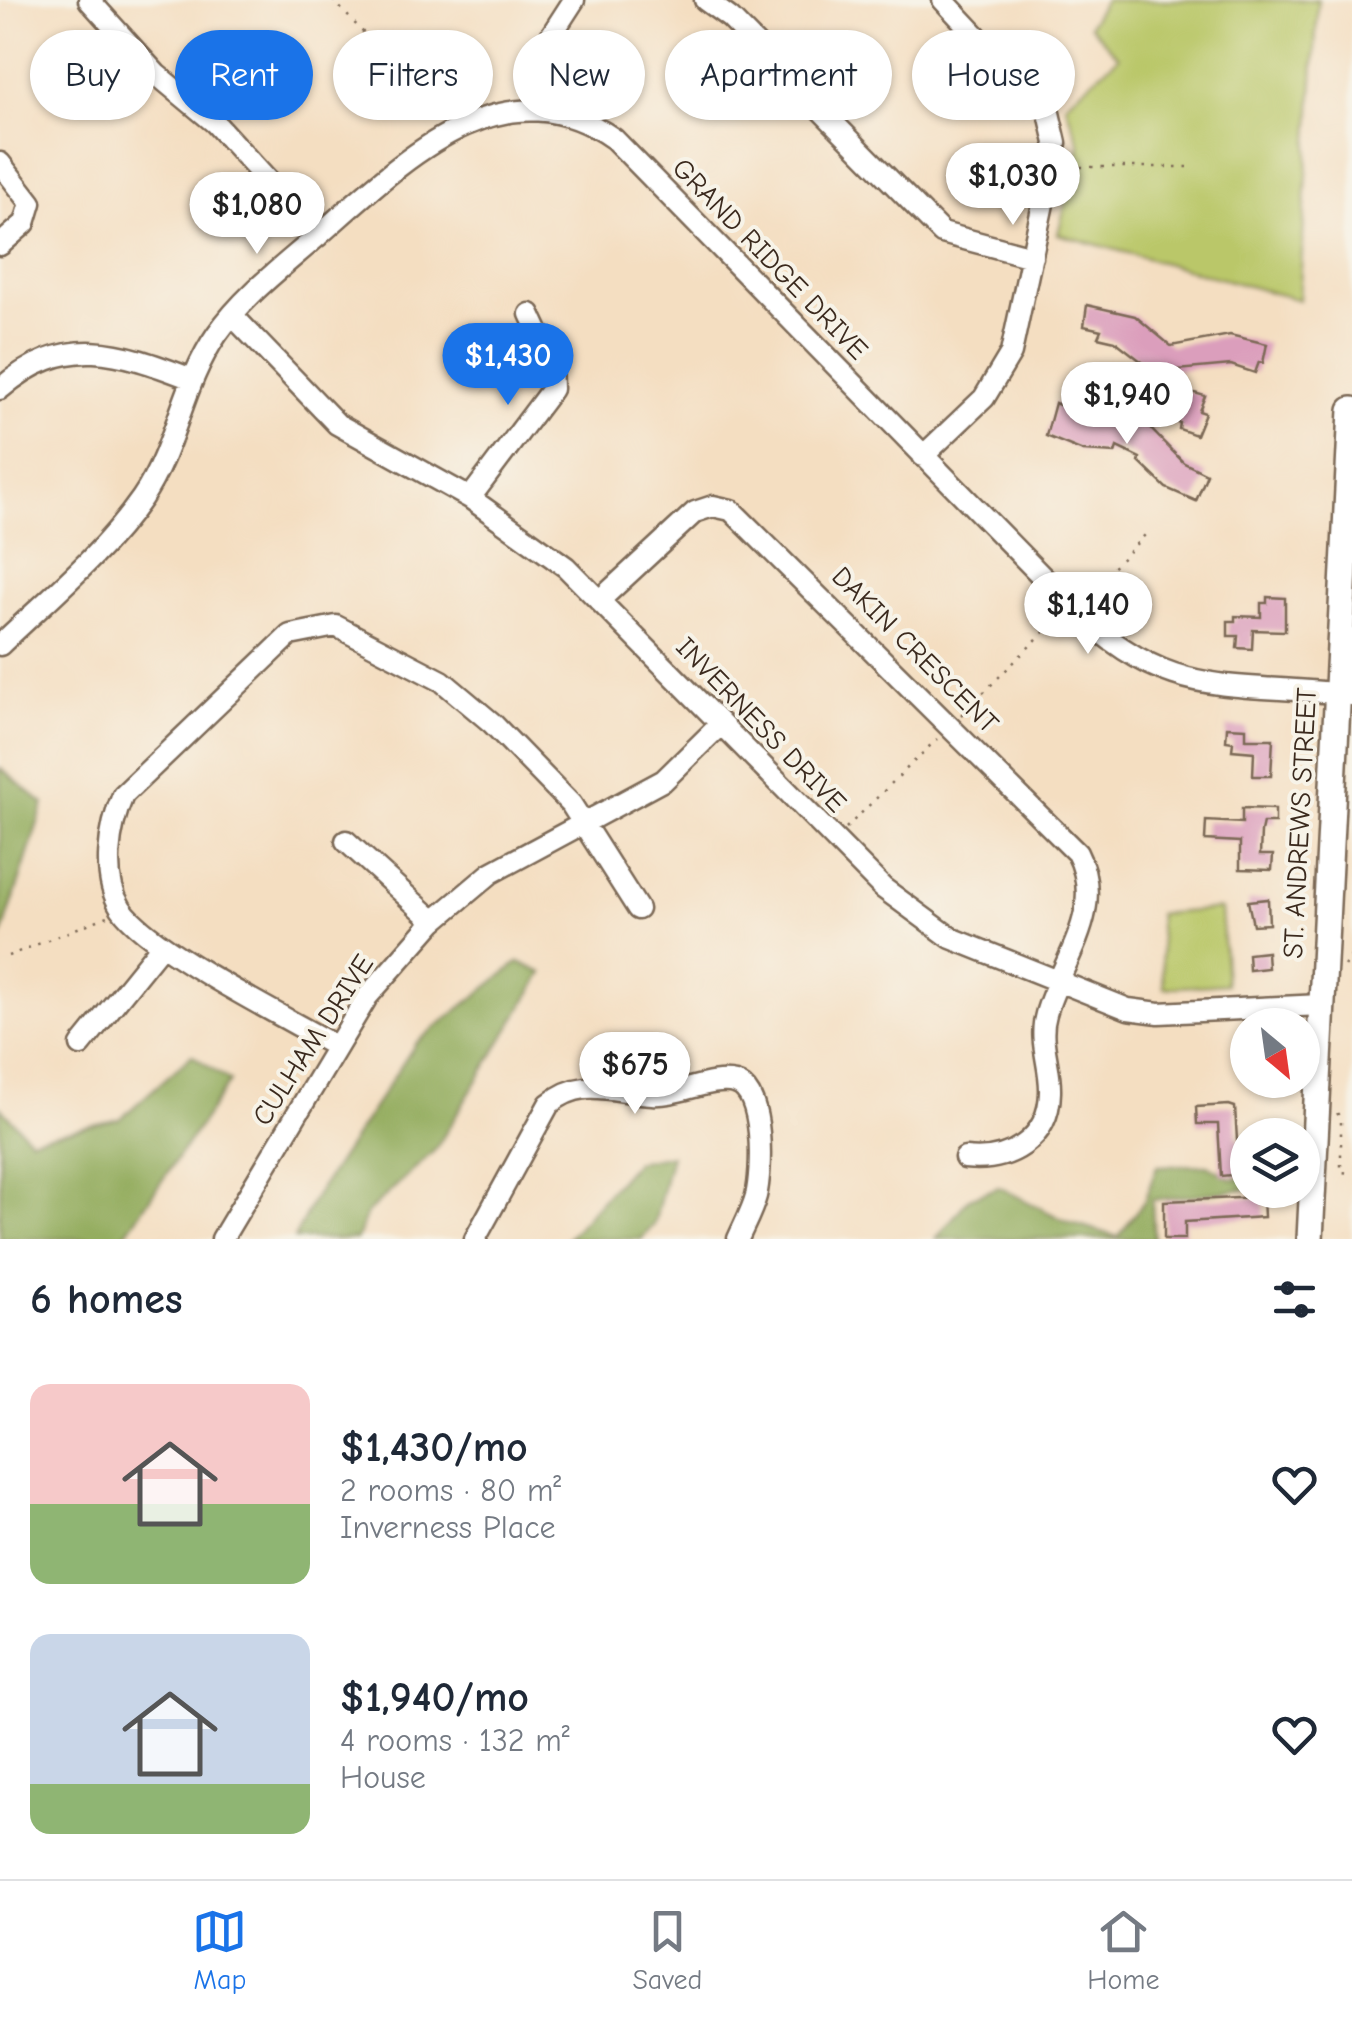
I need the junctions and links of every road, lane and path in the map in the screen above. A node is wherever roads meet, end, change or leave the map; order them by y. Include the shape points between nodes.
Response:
1 (89, 0) edge
2 (333, 0) edge
3 (574, 0) edge
4 (705, 0) edge
5 (949, 2) edge
6 (362, 30) edge
7 (555, 30) edge
8 (513, 113) edge
9 (579, 120) edge
10 (0, 163) edge
11 (1070, 167) dead end
12 (1190, 167) dead end
13 (318, 236) junction
14 (0, 245) edge
15 (1032, 257) junction
16 (530, 314) dead end
17 (232, 315) junction
18 (192, 379) junction
19 (0, 389) edge
20 (1352, 410) edge
21 (923, 456) junction
22 (470, 498) junction
23 (1146, 534) dead end
24 (601, 600) junction
25 (1081, 600) dead end
26 (1063, 614) dead end
27 (0, 645) edge
28 (1344, 694) edge
29 (957, 719) dead end
30 (721, 724) junction
31 (940, 735) dead end
32 (586, 825) junction
33 (835, 840) junction
34 (346, 842) dead end
35 (638, 909) dead end
36 (122, 910) junction
37 (434, 921) junction
38 (162, 946) junction
39 (8, 956) dead end
40 (1059, 983) junction
41 (1321, 1004) junction
42 (81, 1046) dead end
43 (337, 1047) junction
44 (1326, 1110) dead end
45 (964, 1158) dead end
46 (1352, 1173) edge
47 (222, 1239) edge
48 (476, 1239) edge
49 (738, 1239) edge
50 (1310, 1239) edge

1 - 13 street
2 - 6 path
3 - 7 street
4 - 15 street via 942,233
5 - 15 street via 1049,113 1055,128
8 - 13 street, GRAND RIDGE DRIVE via 488,117 424,146
9 - 21 street, GRAND RIDGE DRIVE via 614,140
10 - 14 street via 31,203 25,222
11 - 12 path
13 - 17 street, GRAND RIDGE DRIVE
15 - 21 street via 1001,376
16 - 22 street via 551,358 552,389
17 - 18 street, GRAND RIDGE DRIVE
17 - 22 street, INVERNESS DRIVE via 337,424
18 - 19 street via 98,350 49,358
18 - 27 street, GRAND RIDGE DRIVE via 160,465 125,521
20 - 28 main road, ST. ANDREWS STREET
21 - 28 street, GRAND RIDGE DRIVE via 1098,632 1137,660 1190,681
22 - 24 street, INVERNESS DRIVE
23 - 25 path
24 - 30 street, INVERNESS DRIVE
24 - 40 street, DAKIN CRESCENT via 695,512 713,506 745,518 1078,853 1089,888 1086,914
26 - 29 path
28 - 41 main road, ST. ANDREWS STREET
30 - 32 street, CULHAM DRIVE via 664,780
30 - 33 street, INVERNESS DRIVE
31 - 33 path
32 - 35 street
32 - 36 street via 492,723 442,681 336,626 315,627 290,635 122,796 109,846
32 - 37 street, CULHAM DRIVE via 491,873
33 - 40 street, INVERNESS DRIVE via 933,927
34 - 37 street
36 - 38 street
36 - 39 path
37 - 43 street, CULHAM DRIVE via 389,968
38 - 42 street
38 - 43 street
40 - 41 street, INVERNESS DRIVE via 1144,1012
40 - 45 street, DAKIN CRESCENT via 1044,1025 1050,1090 1041,1127 1011,1153
41 - 50 main road, ST. ANDREWS STREET
43 - 47 street, CULHAM DRIVE
44 - 46 path via 1341,1118 1341,1172
48 - 49 street via 549,1104 566,1090 584,1086 655,1095 730,1082 746,1087 753,1098 760,1150 755,1200

